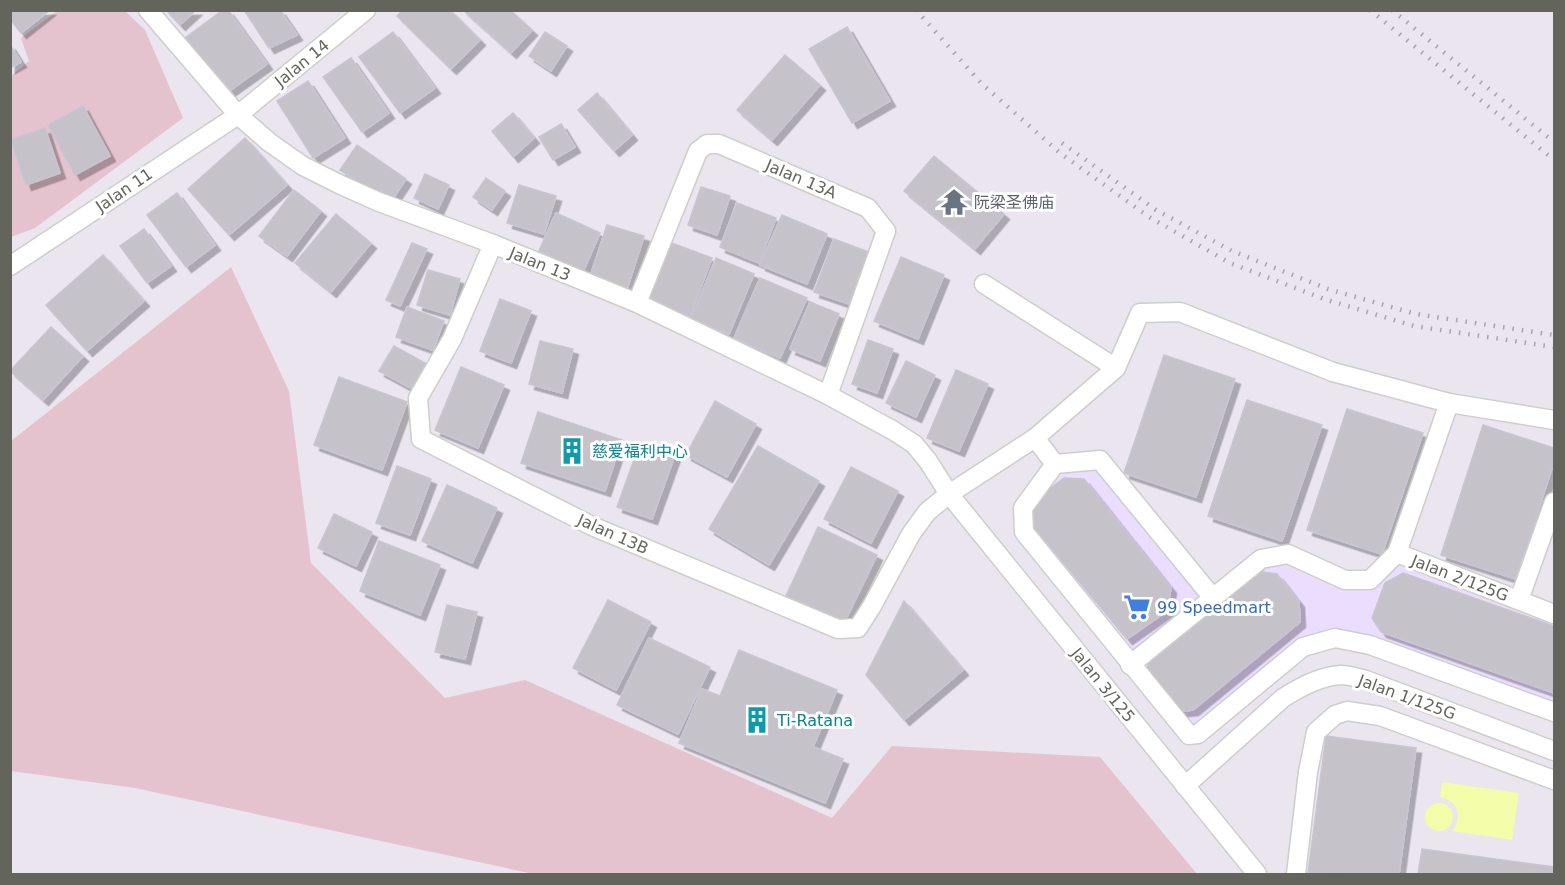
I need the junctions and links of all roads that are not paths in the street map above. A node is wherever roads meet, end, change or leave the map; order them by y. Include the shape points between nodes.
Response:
1 (148, 10) edge
2 (366, 10) edge
3 (238, 115) junction
4 (493, 244) junction
5 (10, 266) edge
6 (984, 284) dead end
7 (637, 303) junction
8 (1116, 368) junction
9 (828, 395) junction
10 (1449, 403) junction
11 (1554, 420) edge
12 (1035, 438) junction
13 (1055, 464) junction
14 (949, 495) junction
15 (1554, 502) edge
16 (1397, 554) junction
17 (1213, 598) junction
18 (1520, 600) junction
19 (1554, 614) edge
20 (1130, 665) junction
21 (1554, 712) edge
22 (1554, 751) edge
23 (1554, 780) edge
24 (1185, 786) junction
25 (1257, 874) edge
26 (1296, 874) edge

1 - 3 street, Jalan 13
2 - 3 street, Jalan 14
3 - 4 street, Jalan 13 via 295,160 341,185
3 - 5 street, Jalan 11
4 - 7 street, Jalan 13
4 - 14 street, Jalan 13B via 452,339 418,398 421,439 592,526 838,629 858,628 911,534 927,512
6 - 8 street
7 - 9 street, Jalan 13
7 - 9 street, Jalan 13A via 698,151 707,144 719,144 868,208 886,231
8 - 10 street via 1140,313 1180,312 1333,372
8 - 12 street
9 - 14 street, Jalan 13 via 914,444
10 - 11 street
10 - 16 street
12 - 13 street
12 - 14 street
13 - 17 street via 1100,460
13 - 20 street via 1023,508 1024,532
14 - 24 street, Jalan 3/125
15 - 18 street
16 - 17 street, Jalan 2/125G via 1370,580 1345,580 1288,554 1261,559
16 - 18 street, Jalan 2/125G
17 - 20 street, Jalan 2/125G
18 - 19 street, Jalan 2/125G
20 - 21 street via 1185,733 1194,736 1303,647 1335,638 1370,645
22 - 24 street, Jalan 1/125G via 1366,680 1342,675 1319,680 1283,698
23 - 26 street via 1380,716 1347,711 1316,732
24 - 25 street, Jalan 3/125

